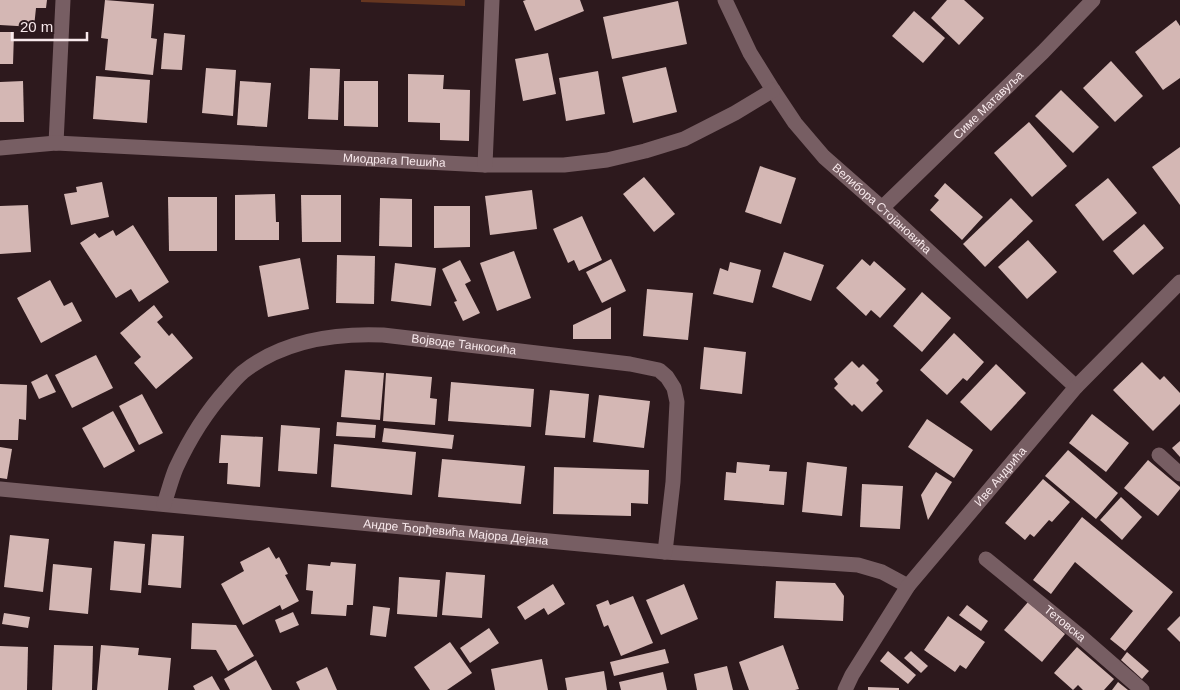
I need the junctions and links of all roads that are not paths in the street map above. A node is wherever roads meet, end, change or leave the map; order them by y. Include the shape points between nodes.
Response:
1 (63, 0) edge
2 (492, 0) edge
3 (725, 0) edge
4 (1093, 0) edge
5 (773, 90) junction
6 (56, 143) junction
7 (0, 148) edge
8 (485, 165) junction
9 (882, 208) junction
10 (1180, 282) edge
11 (1076, 387) junction
12 (1159, 455) dead end
13 (1180, 474) edge
14 (0, 489) edge
15 (164, 504) junction
16 (665, 552) junction
17 (986, 559) dead end
18 (908, 586) junction
19 (845, 690) edge
20 (1142, 690) edge

1 - 6 street
2 - 8 street
3 - 5 street, Велибора Стојановића via 750,53
4 - 9 street, Симе Матавуља via 1044,52
5 - 8 street, Миодрага Пешића via 684,139 645,151 564,165
5 - 9 street, Велибора Стојановића via 824,157
6 - 7 street, Миодрага Пешића
6 - 8 street, Миодрага Пешића
9 - 11 street, Велибора Стојановића
10 - 11 street, Иве Андрића
11 - 18 street, Иве Андрића
12 - 13 street
14 - 15 street, Андре Ђорђевића Мајора Дејана
15 - 16 street, Андре Ђорђевића Мајора Дејана
15 - 16 street, Војводе Танкосића via 188,444 212,405 242,373 271,355 302,343 327,337 383,335 659,370 674,388 677,402
16 - 18 street, Андре Ђорђевића Мајора Дејана via 858,565 882,572
17 - 20 street, Тетовска
18 - 19 street, Иве Андрића

